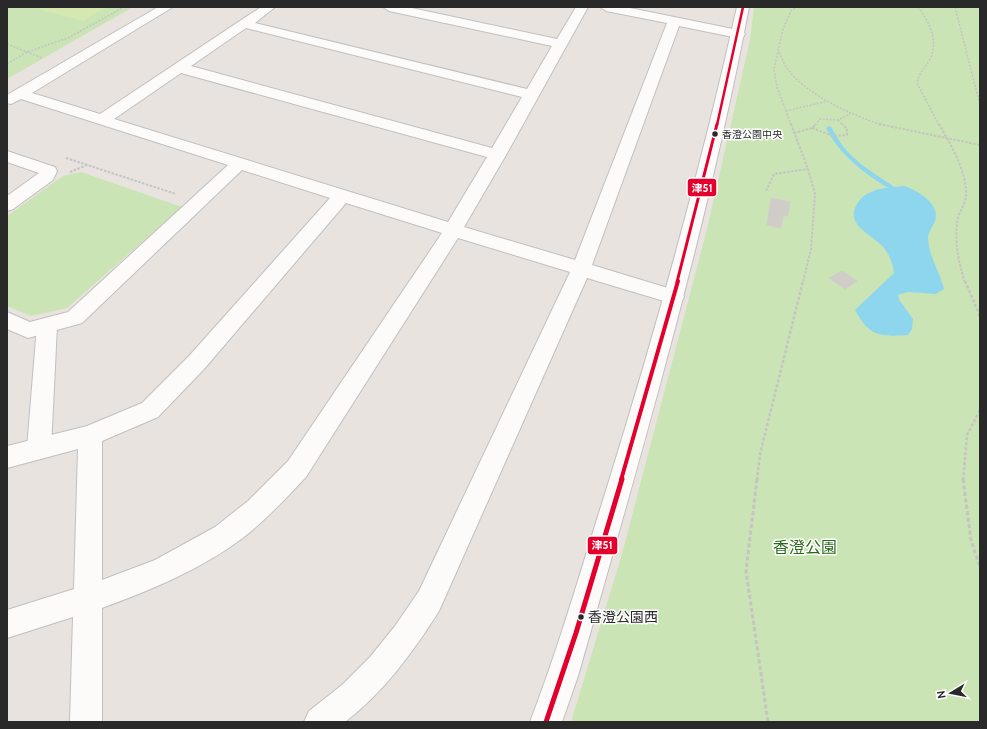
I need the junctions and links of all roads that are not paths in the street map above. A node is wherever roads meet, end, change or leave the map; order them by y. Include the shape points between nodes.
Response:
1 (167, 7) edge
2 (269, 7) edge
3 (389, 7) edge
4 (582, 7) edge
5 (606, 7) edge
6 (743, 7) edge
7 (674, 21) junction
8 (244, 24) junction
9 (738, 34) junction
10 (560, 44) junction
11 (180, 68) junction
12 (532, 95) junction
13 (13, 98) edge
14 (102, 120) junction
15 (498, 155) junction
16 (7, 156) edge
17 (240, 163) junction
18 (342, 196) junction
19 (7, 205) edge
20 (453, 230) junction
21 (581, 269) junction
22 (674, 297) junction
23 (7, 320) edge
24 (47, 326) junction
25 (90, 435) junction
26 (39, 448) junction
27 (7, 457) edge
28 (88, 599) junction
29 (7, 624) edge
30 (86, 722) edge
31 (320, 722) edge
32 (546, 722) edge

1 - 13 street
2 - 8 street
3 - 10 street
4 - 10 street
5 - 7 street
6 - 9 street
7 - 9 street
7 - 21 street
8 - 11 street
8 - 12 street
9 - 22 street
10 - 12 street
11 - 14 street
11 - 15 street
12 - 15 street
13 - 14 street
14 - 17 street
15 - 20 street
16 - 19 street via 49,171 47,176
17 - 18 street
17 - 24 street via 75,318
18 - 20 street
18 - 25 street via 197,362 150,410
20 - 21 street
20 - 28 street via 297,469 269,498 214,543 178,563
21 - 22 street
21 - 31 street via 429,601 380,669 344,704
22 - 32 street via 563,676
23 - 24 street via 28,330
24 - 26 street
25 - 26 street
25 - 28 street
26 - 27 street
28 - 29 street
28 - 30 street

